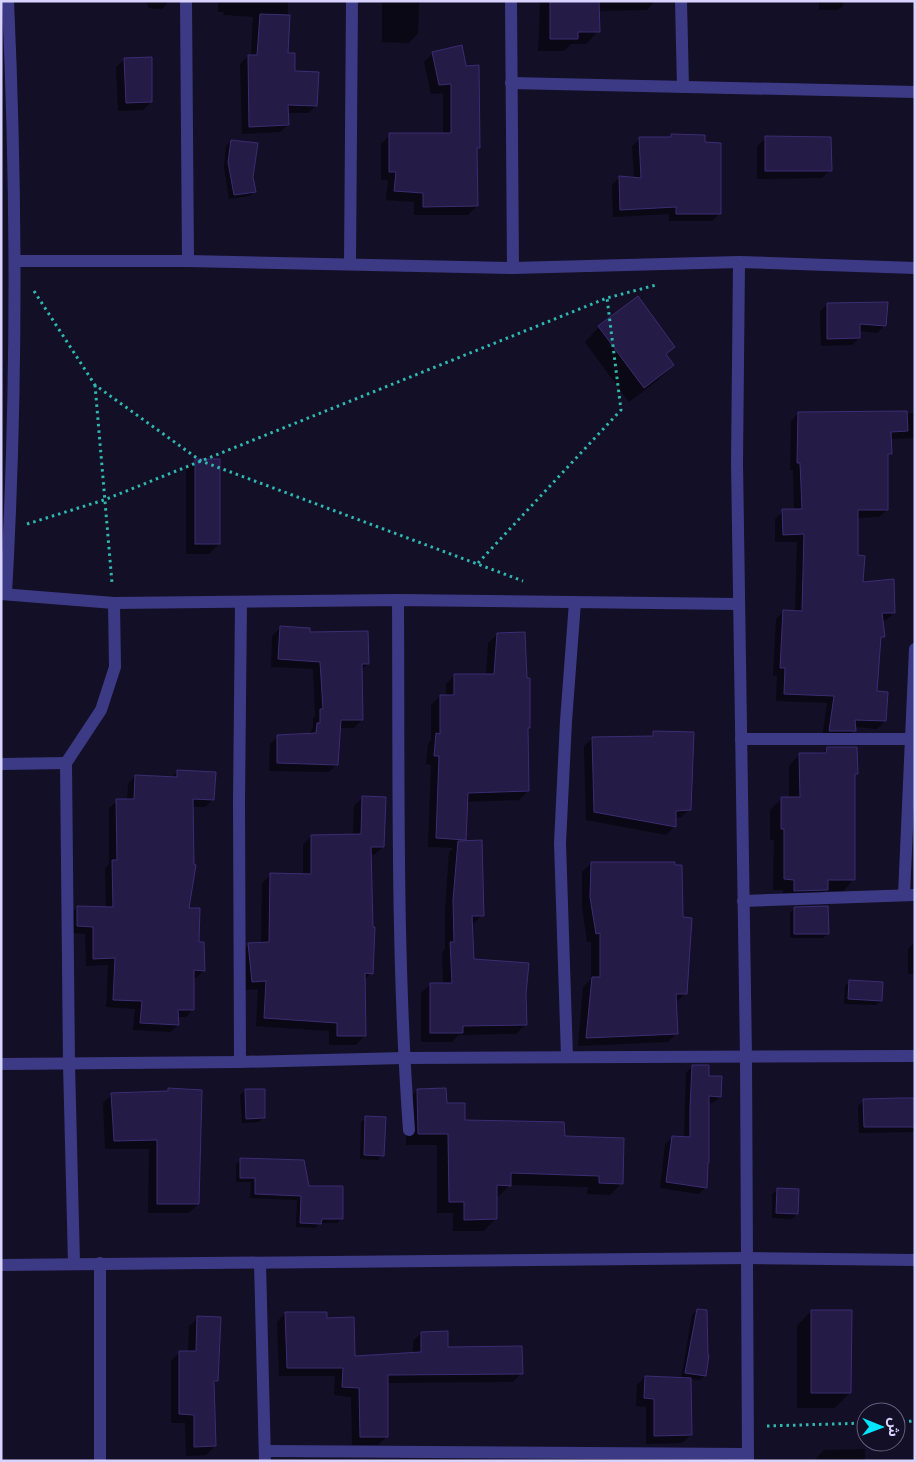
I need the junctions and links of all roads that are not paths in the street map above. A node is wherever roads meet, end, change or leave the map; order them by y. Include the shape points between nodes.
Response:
1 (8, 1) edge
2 (186, 1) edge
3 (352, 1) edge
4 (511, 1) edge
5 (681, 1) edge
6 (511, 83) junction
7 (682, 87) junction
8 (915, 92) edge
9 (7, 114) edge
10 (15, 261) junction
11 (188, 261) junction
12 (739, 262) junction
13 (350, 263) junction
14 (513, 268) junction
15 (915, 268) edge
16 (4, 594) edge
17 (398, 600) junction
18 (241, 602) junction
19 (575, 602) junction
20 (114, 603) junction
21 (740, 604) junction
22 (915, 649) edge
23 (741, 739) junction
24 (913, 739) edge
25 (66, 763) junction
26 (1, 764) edge
27 (909, 895) edge
28 (743, 901) junction
29 (915, 1056) edge
30 (568, 1057) junction
31 (746, 1057) junction
32 (404, 1058) junction
33 (240, 1062) junction
34 (1, 1064) edge
35 (69, 1064) junction
36 (409, 1130) dead end
37 (748, 1258) junction
38 (915, 1260) edge
39 (74, 1263) junction
40 (100, 1263) junction
41 (260, 1263) junction
42 (1, 1265) edge
43 (265, 1456) edge
44 (748, 1457) edge
45 (100, 1461) edge

1 - 9 street
2 - 11 street
3 - 13 street
4 - 6 street
5 - 7 street
6 - 7 street
6 - 14 street
7 - 8 street
9 - 10 street
10 - 11 street
10 - 16 street via 10,529
11 - 13 street
12 - 14 street
12 - 15 street
12 - 21 street via 737,462
13 - 14 street
16 - 20 street
17 - 18 street
17 - 19 street
17 - 32 street
18 - 20 street
18 - 33 street
19 - 21 street
19 - 30 street via 560,843
20 - 25 street via 115,667 101,710
21 - 23 street
22 - 24 street
23 - 24 street
23 - 28 street
24 - 27 street
25 - 26 street
25 - 35 street
27 - 28 street
28 - 31 street
29 - 31 street
30 - 31 street
30 - 32 street
31 - 37 street
32 - 33 street
32 - 36 street
33 - 35 street
34 - 35 street
35 - 39 street
37 - 38 street
37 - 41 street
37 - 44 street
39 - 40 street
39 - 42 street
40 - 41 street
40 - 45 street
41 - 43 street
43 - 44 street

